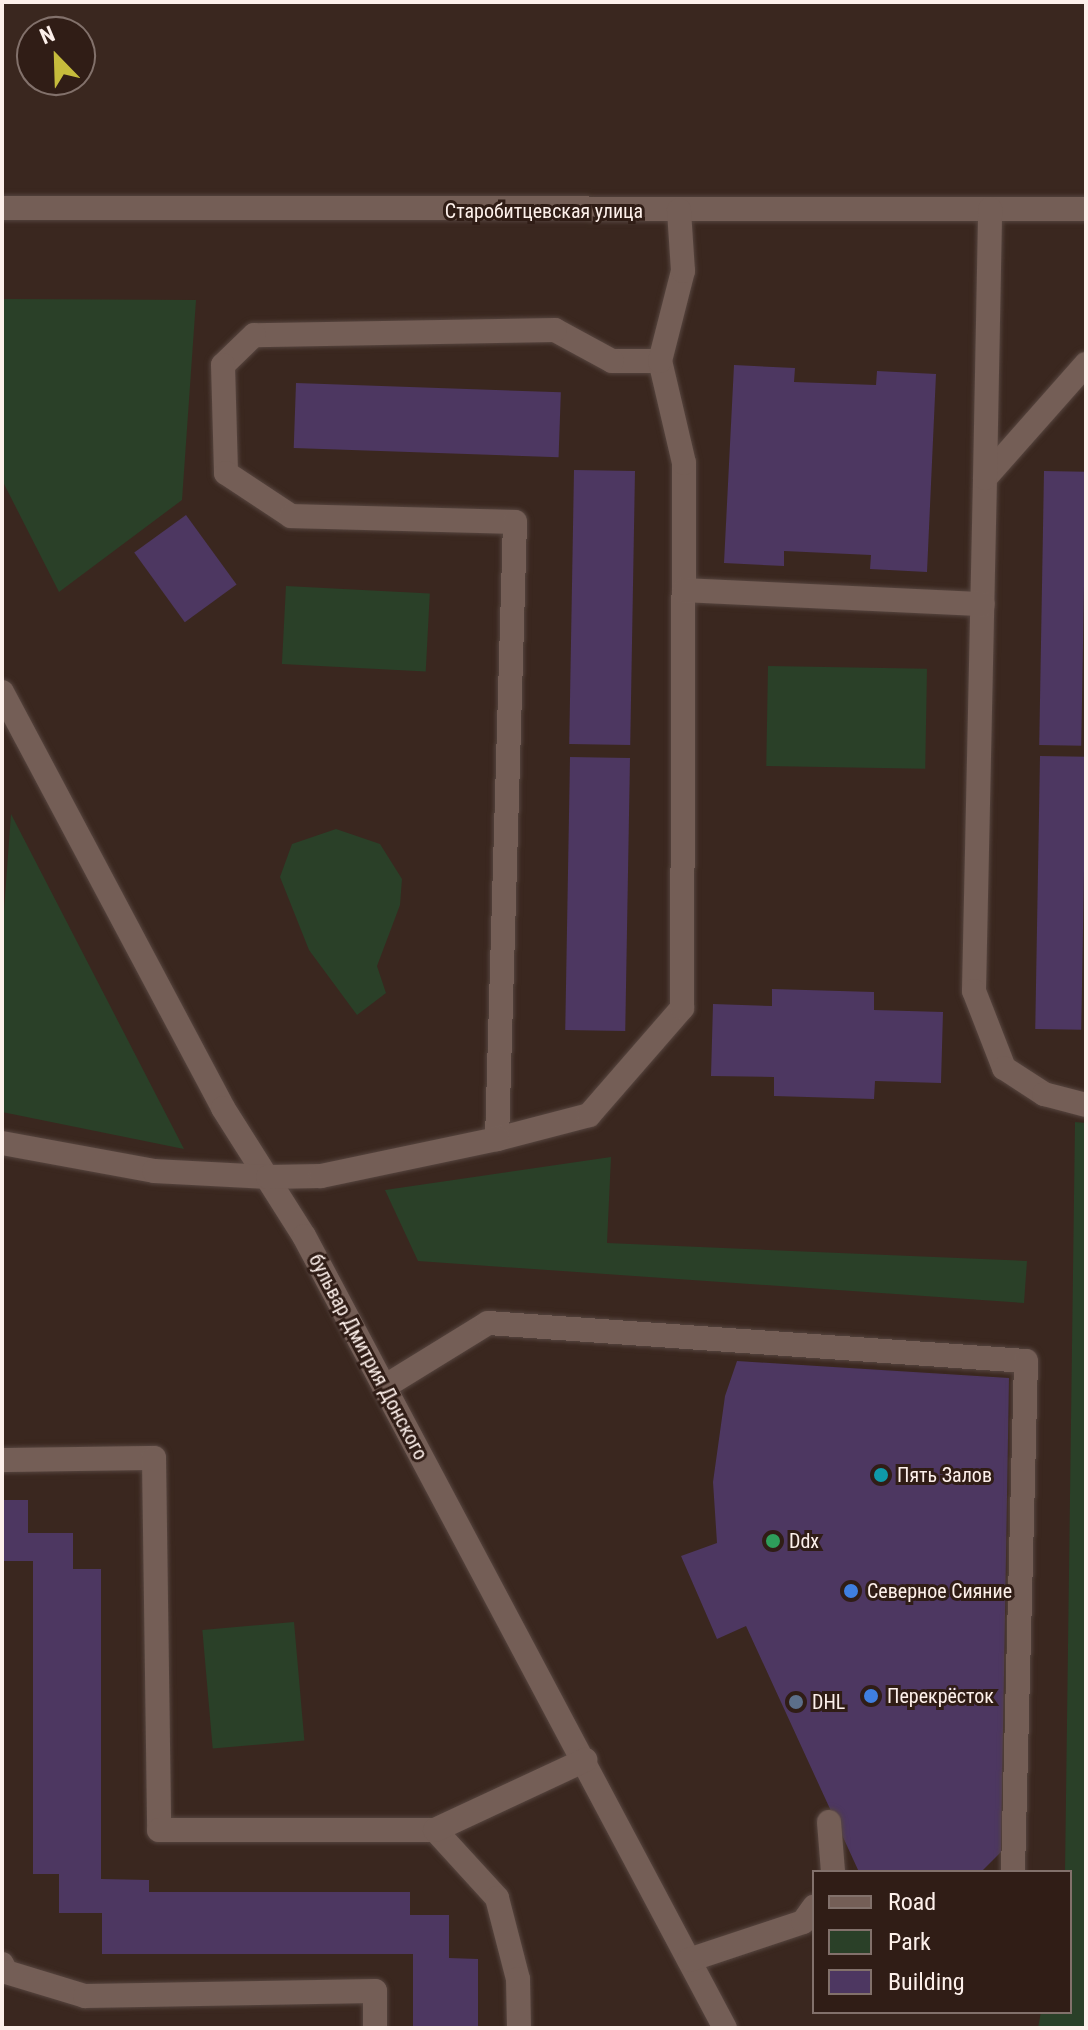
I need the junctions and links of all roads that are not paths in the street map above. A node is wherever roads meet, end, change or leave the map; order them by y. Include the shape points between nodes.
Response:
1 (2, 208) edge
2 (990, 209) junction
3 (1086, 209) edge
4 (679, 210) junction
5 (660, 361) junction
6 (1086, 364) edge
7 (985, 478) junction
8 (684, 590) junction
9 (983, 604) junction
10 (2, 692) edge
11 (1086, 1105) edge
12 (497, 1139) junction
13 (2, 1143) edge
14 (268, 1177) junction
15 (384, 1387) junction
16 (2, 1460) edge
17 (585, 1760) junction
18 (829, 1822) dead end
19 (435, 1830) junction
20 (833, 1870) edge
21 (1013, 1870) edge
22 (810, 1918) edge
23 (689, 1960) junction
24 (2, 1964) edge
25 (375, 2028) edge
26 (519, 2028) edge
27 (725, 2028) edge

1 - 4 street, Старобитцевская улица
2 - 3 street, Старобитцевская улица
2 - 4 street, Старобитцевская улица
2 - 7 street
4 - 5 street via 683,271
5 - 8 street via 684,463
5 - 12 street via 612,361 555,330 254,335 223,365 226,473 291,516 515,522
6 - 7 street
7 - 9 street
8 - 9 street
8 - 12 street via 682,1008 589,1115
9 - 11 street via 974,991 1004,1068 1044,1094
10 - 14 street, бульвар Дмитрия Донского via 223,1108
12 - 14 street via 321,1176
13 - 14 street via 154,1171
14 - 15 street, бульвар Дмитрия Донского
15 - 17 street, бульвар Дмитрия Донского
15 - 21 street via 488,1323 1026,1361
16 - 19 street via 154,1458 159,1830
17 - 19 street
17 - 23 street, бульвар Дмитрия Донского
18 - 20 street
19 - 26 street via 497,1898 518,1979
22 - 23 street
23 - 27 street, бульвар Дмитрия Донского
24 - 25 street via 6,1972 85,1996 375,1991

